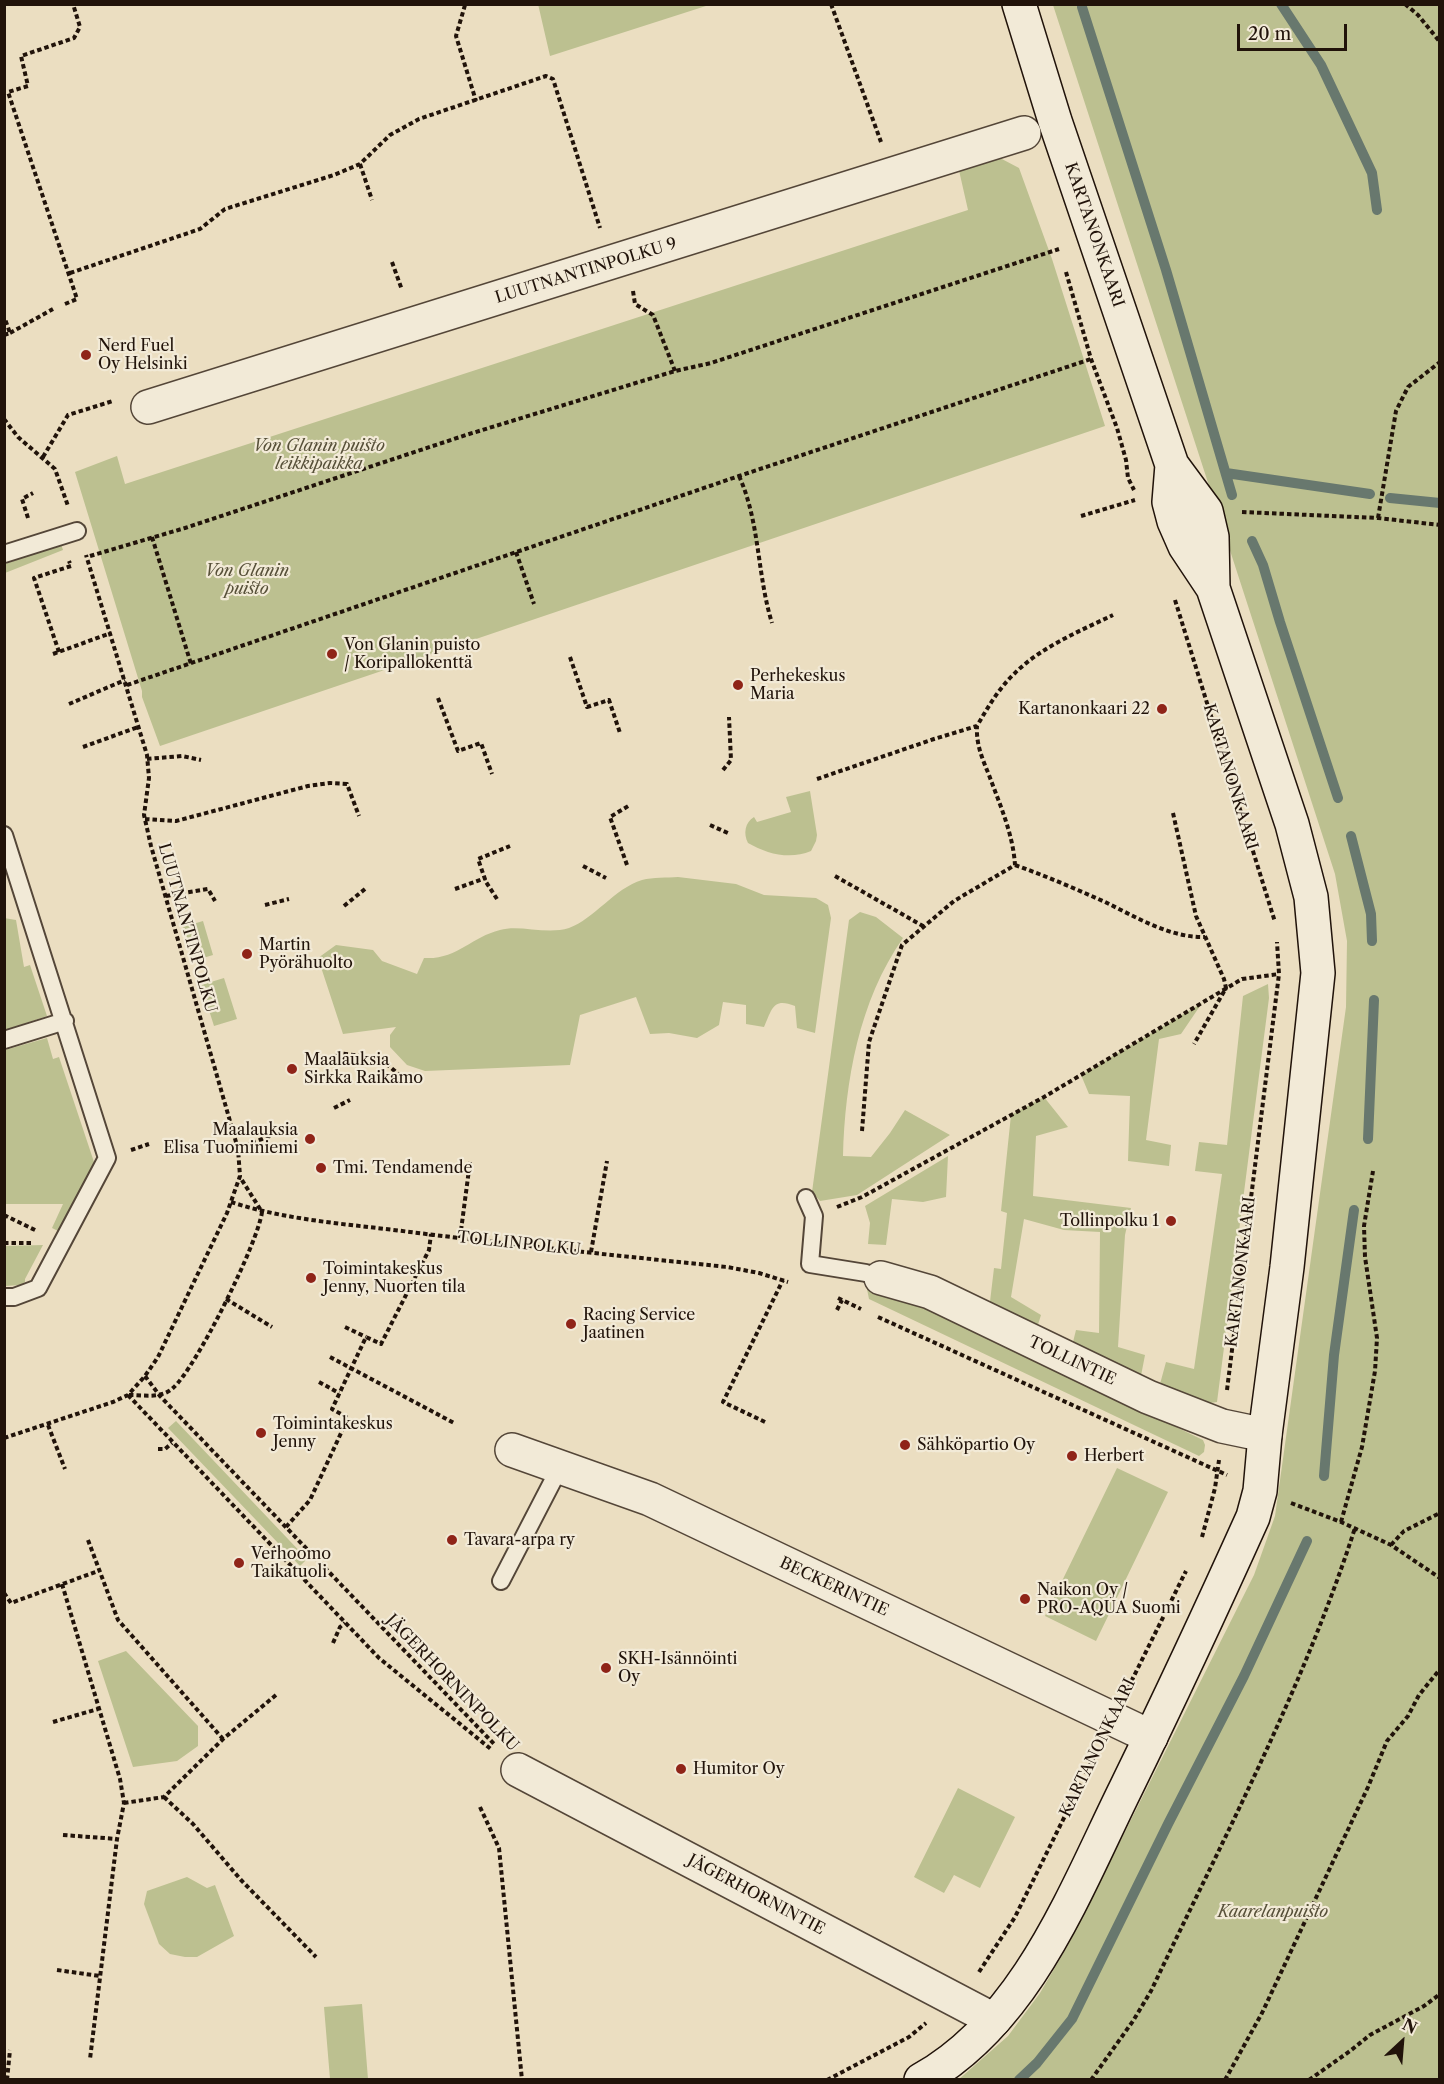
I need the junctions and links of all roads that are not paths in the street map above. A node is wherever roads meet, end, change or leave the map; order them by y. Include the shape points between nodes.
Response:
1 (1019, 4) edge
2 (1040, 127) junction
3 (148, 407) dead end
4 (1172, 465) junction
5 (77, 531) dead end
6 (4, 554) edge
7 (1213, 588) junction
8 (4, 835) edge
9 (65, 1021) junction
10 (4, 1040) edge
11 (806, 1198) dead end
12 (882, 1278) joint
13 (4, 1297) edge
14 (1265, 1435) junction
15 (512, 1450) dead end
16 (560, 1467) junction
17 (501, 1581) dead end
18 (1150, 1737) junction
19 (518, 1770) road end
20 (994, 2020) junction
21 (921, 2079) edge

1 - 2 street, KARTANONKAARI
2 - 3 street, LUUTNANTINPOLKU 9
2 - 4 street, KARTANONKAARI
4 - 7 street, KARTANONKAARI via 1169,502 1174,521 1185,546
4 - 7 street, KARTANONKAARI via 1206,511 1212,537
5 - 6 lane
7 - 14 street, KARTANONKAARI via 1294,834 1311,897 1318,973 1298,1180
8 - 9 lane
9 - 10 lane
9 - 13 lane via 107,1158 38,1288
11 - 12 lane via 814,1216 810,1263
12 - 14 street, TOLLINTIE via 930,1292 1148,1397 1222,1426
14 - 18 street, KARTANONKAARI via 1260,1491 1253,1517
15 - 16 street, BECKERINTIE
16 - 17 lane
16 - 18 street, BECKERINTIE via 650,1499
18 - 20 street, KARTANONKAARI via 1064,1914 1031,1971
19 - 20 street, JÄGERHORNINTIE
20 - 21 street, KARTANONKAARI via 960,2055

